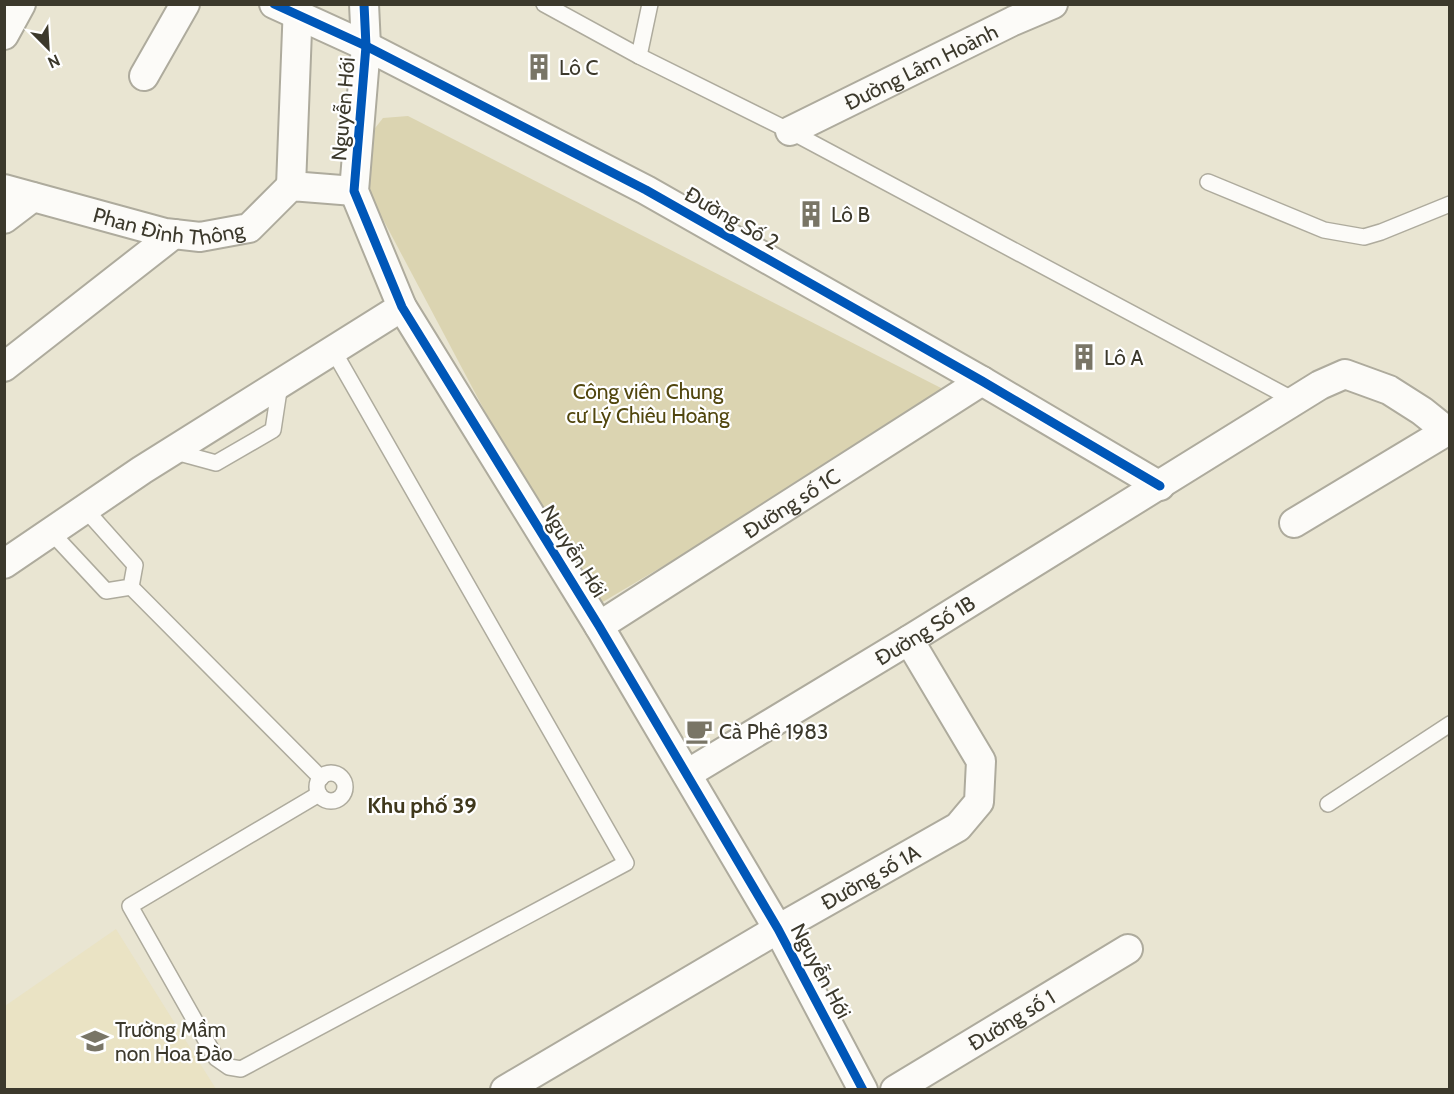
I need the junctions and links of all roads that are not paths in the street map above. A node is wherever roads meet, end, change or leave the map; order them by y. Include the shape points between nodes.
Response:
1 (21, 4) edge
2 (184, 4) edge
3 (364, 4) edge
4 (544, 4) edge
5 (650, 4) edge
6 (1053, 4) edge
7 (290, 8) edge
8 (4, 35) edge
9 (366, 46) junction
10 (639, 56) junction
11 (144, 76) dead end
12 (790, 131) junction
13 (1208, 182) dead end
14 (291, 186) junction
15 (4, 189) edge
16 (354, 191) junction
17 (33, 197) junction
18 (1449, 204) edge
19 (4, 219) edge
20 (174, 234) junction
21 (402, 307) junction
22 (333, 351) junction
23 (4, 367) edge
24 (982, 381) junction
25 (1294, 400) junction
26 (1448, 430) edge
27 (1160, 486) junction
28 (85, 509) junction
29 (1294, 523) dead end
30 (51, 532) junction
31 (4, 564) edge
32 (131, 587) junction
33 (599, 626) junction
34 (909, 640) junction
35 (1449, 724) edge
36 (687, 774) junction
37 (321, 778) junction
38 (319, 794) junction
39 (1328, 804) dead end
40 (778, 929) junction
41 (1128, 949) dead end
42 (505, 1089) edge
43 (863, 1089) edge
44 (895, 1089) edge

1 - 8 street
2 - 11 street
3 - 9 street, Nguyễn Hới
4 - 10 lane
5 - 10 lane
6 - 12 street, Đường Lâm Hoành
7 - 9 street, Đường Số 2
7 - 14 street
9 - 16 street, Nguyễn Hới
9 - 24 street, Đường Số 2 via 646,190
10 - 12 lane
12 - 25 lane
13 - 18 lane via 1324,230 1364,237
14 - 16 street
14 - 20 street, Phan Đình Thông via 249,228 201,237
15 - 17 street, Phan Đình Thông
16 - 21 street, Nguyễn Hới
17 - 19 street
17 - 20 street, Phan Đình Thông
20 - 23 street
21 - 22 street
21 - 33 street, Nguyễn Hới
22 - 28 street
22 - 38 lane via 626,863 241,1069 229,1067 216,1058 130,906
24 - 27 street, Đường Số 2
24 - 33 street, Đường số 1C
25 - 26 street, Đường Số 1B via 1345,374 1389,390
25 - 27 street, Đường Số 1B
26 - 29 street
27 - 34 street, Đường Số 1B
28 - 30 street
28 - 32 lane via 135,565
30 - 31 street
30 - 32 lane via 106,591
32 - 37 lane
33 - 36 street, Nguyễn Hới
34 - 36 street, Đường Số 1B
34 - 40 street, Đường số 1A via 981,761 980,802 958,827
35 - 39 lane
36 - 40 street, Nguyễn Hới
37 - 38 lane via 317,785
37 - 38 lane via 329,774 338,776 344,788 333,801
40 - 42 street, Đường số 1A
40 - 43 street, Nguyễn Hới
41 - 44 street, Đường số 1

